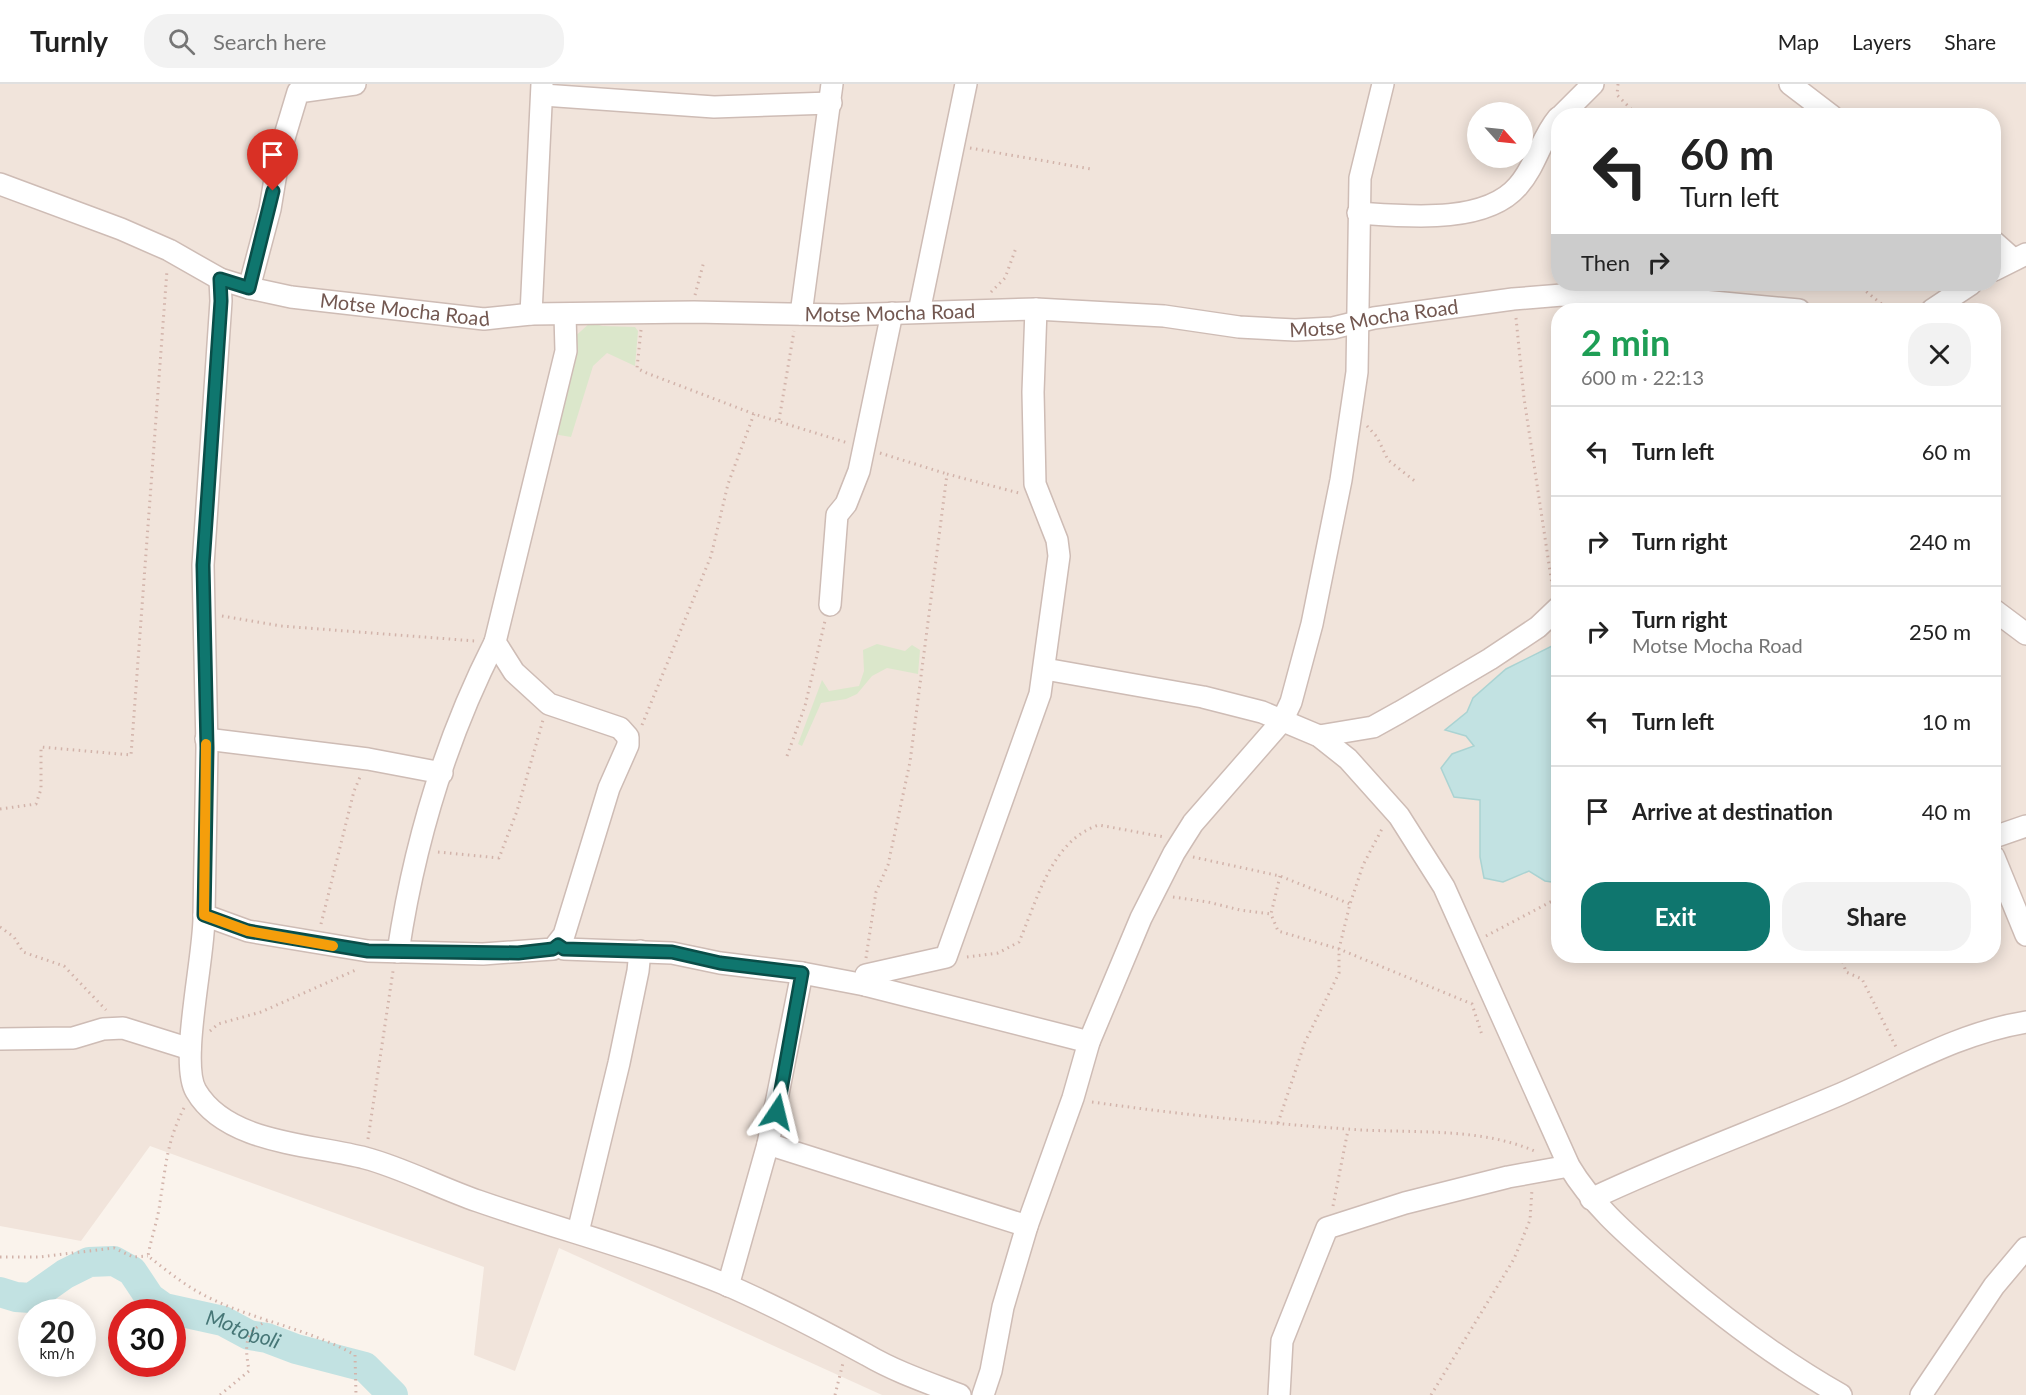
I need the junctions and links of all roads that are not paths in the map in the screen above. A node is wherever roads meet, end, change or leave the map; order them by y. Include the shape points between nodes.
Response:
1 (355, 84) edge
2 (966, 84) edge
3 (1383, 84) edge
4 (1593, 84) edge
5 (1790, 84) edge
6 (300, 88) edge
7 (542, 90) edge
8 (832, 94) edge
9 (1569, 108) edge
10 (1822, 108) edge
11 (1551, 128) edge
12 (0, 184) edge
13 (1358, 213) junction
14 (2001, 245) edge
15 (2022, 255) edge
16 (2001, 266) edge
17 (220, 279) junction
18 (249, 288) junction
19 (1960, 291) edge
20 (1700, 303) edge
21 (1942, 303) edge
22 (1036, 309) junction
23 (919, 312) junction
24 (892, 313) junction
25 (531, 314) junction
26 (799, 314) junction
27 (565, 315) junction
28 (1356, 322) junction
29 (830, 605) road end
30 (1551, 615) edge
31 (2001, 615) edge
32 (2026, 634) edge
33 (495, 642) junction
34 (1045, 669) junction
35 (1282, 721) junction
36 (1320, 736) junction
37 (206, 739) junction
38 (442, 772) junction
39 (2026, 826) edge
40 (2001, 835) edge
41 (2001, 874) edge
42 (204, 915) junction
43 (2026, 935) edge
44 (558, 945) junction
45 (640, 951) junction
46 (398, 952) junction
47 (802, 973) junction
48 (866, 980) junction
49 (2026, 1022) edge
50 (0, 1039) edge
51 (1089, 1042) junction
52 (190, 1049) junction
53 (768, 1144) junction
54 (1569, 1166) junction
55 (1591, 1199) junction
56 (1028, 1226) junction
57 (578, 1232) junction
58 (2026, 1248) edge
59 (728, 1286) junction
60 (960, 1395) edge
61 (983, 1395) edge
62 (1279, 1395) edge
63 (1841, 1395) edge
64 (1921, 1395) edge

1 - 6 street
2 - 23 street
3 - 13 street via 1360,178
4 - 9 street
5 - 10 street
6 - 18 street via 279,155 270,209
7 - 8 street via 714,107
7 - 25 street
8 - 26 street
11 - 13 street via 1518,187 1499,202 1476,210 1420,217
12 - 17 street, Motse Mocha Road via 121,229
13 - 28 street
14 - 15 street
15 - 16 street
17 - 18 street, Motse Mocha Road
17 - 37 street via 203,565
18 - 25 street, Motse Mocha Road via 291,297 484,319
19 - 21 street
20 - 28 street, Motse Mocha Road via 1660,297 1562,295 1512,298
22 - 23 street, Motse Mocha Road
22 - 28 street, Motse Mocha Road via 1164,316 1295,330
22 - 34 street via 1035,484 1057,540 1059,556
23 - 24 street, Motse Mocha Road
24 - 26 street, Motse Mocha Road
24 - 29 street via 865,448 853,489 837,515
25 - 27 street, Motse Mocha Road
26 - 27 street, Motse Mocha Road
27 - 33 street via 566,351
28 - 35 street via 1357,372 1341,480 1312,624
30 - 36 street via 1490,659 1373,727
31 - 32 street
33 - 38 street via 457,721
33 - 44 street via 514,672 549,704 583,718 604,721 620,728 628,737 570,919
34 - 35 street via 1203,697
34 - 48 street via 1029,729 946,957
35 - 36 street
35 - 51 street via 1209,802 1177,848 1154,890
36 - 54 street via 1348,759 1399,816 1444,887
37 - 38 street
37 - 42 street
38 - 46 street via 417,849
39 - 40 street
41 - 43 street
42 - 46 street via 248,931 318,944
42 - 52 street via 205,940
44 - 45 street via 564,949
44 - 46 street via 518,953
45 - 47 street via 672,952 720,963
45 - 57 street via 619,1063
47 - 48 street
47 - 53 street
48 - 51 street
49 - 55 street via 1999,1026 1905,1064
50 - 52 street via 73,1038 123,1028
51 - 56 street
52 - 57 street via 196,1092 219,1115 240,1127 266,1138 366,1158 478,1201
53 - 56 street
53 - 59 street
54 - 55 street
54 - 62 street via 1536,1163 1327,1228 1282,1341
55 - 63 street via 1714,1311
56 - 61 street via 1003,1307
57 - 59 street
58 - 64 street via 1994,1286
59 - 60 street via 868,1356

